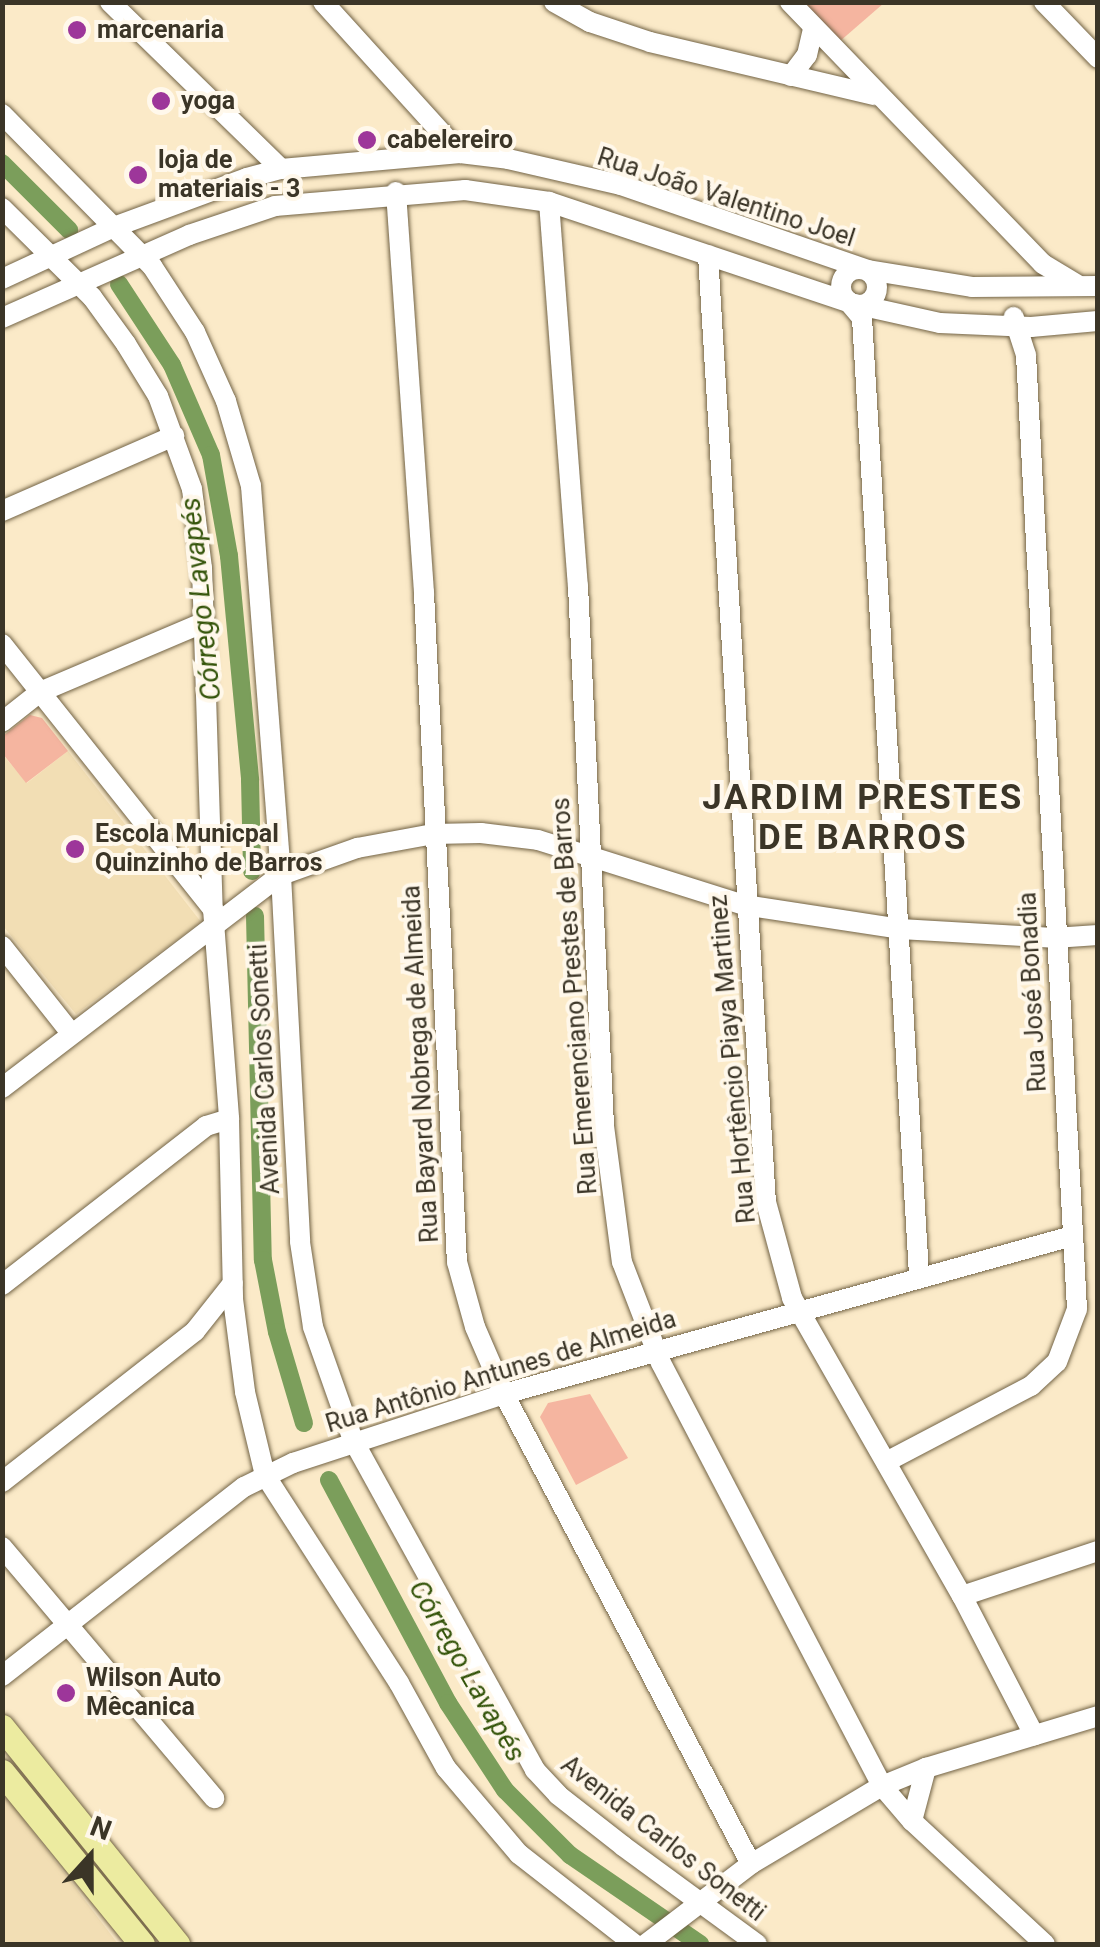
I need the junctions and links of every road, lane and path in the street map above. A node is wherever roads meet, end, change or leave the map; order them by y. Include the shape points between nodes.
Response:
1 (110, 2) edge
2 (324, 2) edge
3 (554, 2) edge
4 (790, 2) edge
5 (1044, 2) edge
6 (812, 28) junction
7 (1098, 58) edge
8 (792, 76) junction
9 (875, 95) junction
10 (2, 114) edge
11 (460, 153) junction
12 (281, 169) junction
13 (396, 192) junction
14 (549, 202) junction
15 (2, 208) edge
16 (114, 228) junction
17 (1032, 251) junction
18 (708, 255) junction
19 (143, 256) junction
20 (52, 258) junction
21 (864, 269) junction
22 (2, 279) edge
23 (79, 285) junction
24 (1089, 286) edge
25 (860, 304) junction
26 (1030, 308) junction
27 (2, 318) edge
28 (1098, 321) edge
29 (174, 436) junction
30 (2, 512) edge
31 (204, 622) junction
32 (2, 644) edge
33 (40, 692) junction
34 (2, 722) edge
35 (433, 834) junction
36 (589, 855) junction
37 (281, 875) junction
38 (744, 904) junction
39 (214, 915) junction
40 (900, 929) junction
41 (1098, 935) edge
42 (1054, 938) junction
43 (2, 946) edge
44 (168, 957) junction
45 (219, 978) junction
46 (71, 1033) junction
47 (2, 1088) edge
48 (229, 1119) junction
49 (1072, 1236) junction
50 (919, 1276) junction
51 (233, 1284) junction
52 (2, 1285) edge
53 (798, 1309) junction
54 (195, 1331) junction
55 (237, 1338) junction
56 (656, 1353) junction
57 (504, 1394) junction
58 (347, 1442) junction
59 (886, 1462) junction
60 (266, 1475) junction
61 (2, 1482) edge
62 (2, 1547) edge
63 (1098, 1551) edge
64 (962, 1596) junction
65 (66, 1626) junction
66 (2, 1676) edge
67 (1098, 1716) edge
68 (2, 1727) edge
69 (1034, 1734) junction
70 (926, 1768) junction
71 (2, 1772) edge
72 (882, 1786) junction
73 (214, 1798) dead end
74 (912, 1821) junction
75 (751, 1864) junction
76 (732, 1878) junction
77 (692, 1908) junction
78 (602, 1920) junction
79 (643, 1943) edge
80 (142, 1944) edge
81 (177, 1944) edge
82 (615, 1944) edge
83 (760, 1944) edge
84 (1045, 1944) edge

1 - 12 street
2 - 11 street
3 - 8 street via 650,42
4 - 6 street
5 - 7 street
6 - 8 street via 808,55
6 - 9 street
8 - 9 street
9 - 17 street
10 - 16 street, Avenida Carlos Sonetti
11 - 12 street, Rua João Valentino Joel
11 - 21 street, Rua João Valentino Joel via 620,185
12 - 16 street, Rua João Valentino Joel
13 - 14 street, Rua João Valentino Joel via 465,190
13 - 19 street, Rua João Valentino Joel via 275,206
13 - 35 street, Rua Bayard Nobrega de Almeida
14 - 18 street, Rua João Valentino Joel
14 - 36 street, Rua Emerenciano Prestes de Barros via 578,586
15 - 20 street, Avenida Carlos Sonetti
16 - 19 street, Avenida Carlos Sonetti
16 - 20 street, Rua João Valentino Joel
17 - 24 street via 1050,270
17 - 26 street
18 - 25 street, Rua João Valentino Joel
18 - 38 street, Rua Hortêncio Piaya Martinez
19 - 23 street, Rua João Valentino Joel
19 - 37 street, Avenida Carlos Sonetti via 195,332 226,401 250,486
20 - 22 street, Rua João Valentino Joel
20 - 23 street, Avenida Carlos Sonetti
21 - 25 street, Rua João Valentino Joel via 878,286
21 - 25 street, Rua João Valentino Joel via 843,277
21 - 26 street, Rua João Valentino Joel via 972,287
23 - 27 street, Rua João Valentino Joel
23 - 29 street, Avenida Carlos Sonetti via 126,344
24 - 26 street, Rua João Valentino Joel
25 - 26 street, Rua João Valentino Joel via 940,323
25 - 40 street
26 - 28 street, Rua João Valentino Joel
26 - 42 street, Rua José Bonadia via 1026,356
29 - 30 street
29 - 31 street, Avenida Carlos Sonetti via 192,489
31 - 33 street
31 - 39 street, Avenida Carlos Sonetti
32 - 33 street
33 - 34 street
33 - 39 street
35 - 36 street via 538,840
35 - 37 street via 357,848
35 - 57 street, Rua Bayard Nobrega de Almeida via 457,1262
36 - 38 street
36 - 56 street, Rua Emerenciano Prestes de Barros via 612,1193 622,1262
37 - 39 street
37 - 58 street, Avenida Carlos Sonetti via 300,1242 313,1327
38 - 40 street
38 - 53 street, Rua Hortêncio Piaya Martinez via 766,1202
39 - 44 street
39 - 45 street, Avenida Carlos Sonetti
40 - 42 street
40 - 50 street
41 - 42 street
42 - 49 street, Rua José Bonadia
43 - 46 street
44 - 45 street via 197,956
44 - 46 street
45 - 48 street, Avenida Carlos Sonetti
46 - 47 street
48 - 51 street, Avenida Carlos Sonetti
48 - 52 street via 206,1126
49 - 50 street, Rua Antônio Antunes de Almeida
49 - 59 street, Rua José Bonadia via 1077,1309 1057,1362 1030,1386
50 - 53 street, Rua Antônio Antunes de Almeida
51 - 54 street
51 - 55 street, Avenida Carlos Sonetti
53 - 56 street, Rua Antônio Antunes de Almeida
53 - 59 street, Rua Hortêncio Piaya Martinez
54 - 55 street via 220,1327
54 - 61 street
55 - 60 street, Avenida Carlos Sonetti
56 - 57 street, Rua Antônio Antunes de Almeida
56 - 72 street, Rua Emerenciano Prestes de Barros
57 - 58 street, Rua Antônio Antunes de Almeida
57 - 75 street, Rua Bayard Nobrega de Almeida
58 - 60 street, Rua Antônio Antunes de Almeida
58 - 77 street, Avenida Carlos Sonetti via 536,1770
59 - 64 street, Rua Hortêncio Piaya Martinez
60 - 65 street, Rua Antônio Antunes de Almeida
60 - 78 street, Avenida Carlos Sonetti via 446,1768 519,1854
62 - 65 street
63 - 64 street
64 - 69 street, Rua Hortêncio Piaya Martinez
65 - 66 street, Rua Antônio Antunes de Almeida
65 - 73 street
67 - 69 street
68 - 81 main road
69 - 70 street
70 - 72 street
70 - 74 street
71 - 80 main road
72 - 74 street, Rua Emerenciano Prestes de Barros
72 - 75 street
74 - 84 street, Rua Emerenciano Prestes de Barros
75 - 76 street
76 - 77 street
76 - 83 street, Avenida Carlos Sonetti via 723,1896 726,1907
77 - 79 street
77 - 83 street, Avenida Carlos Sonetti
78 - 79 street, Avenida Carlos Sonetti
78 - 82 street, Avenida Carlos Sonetti

